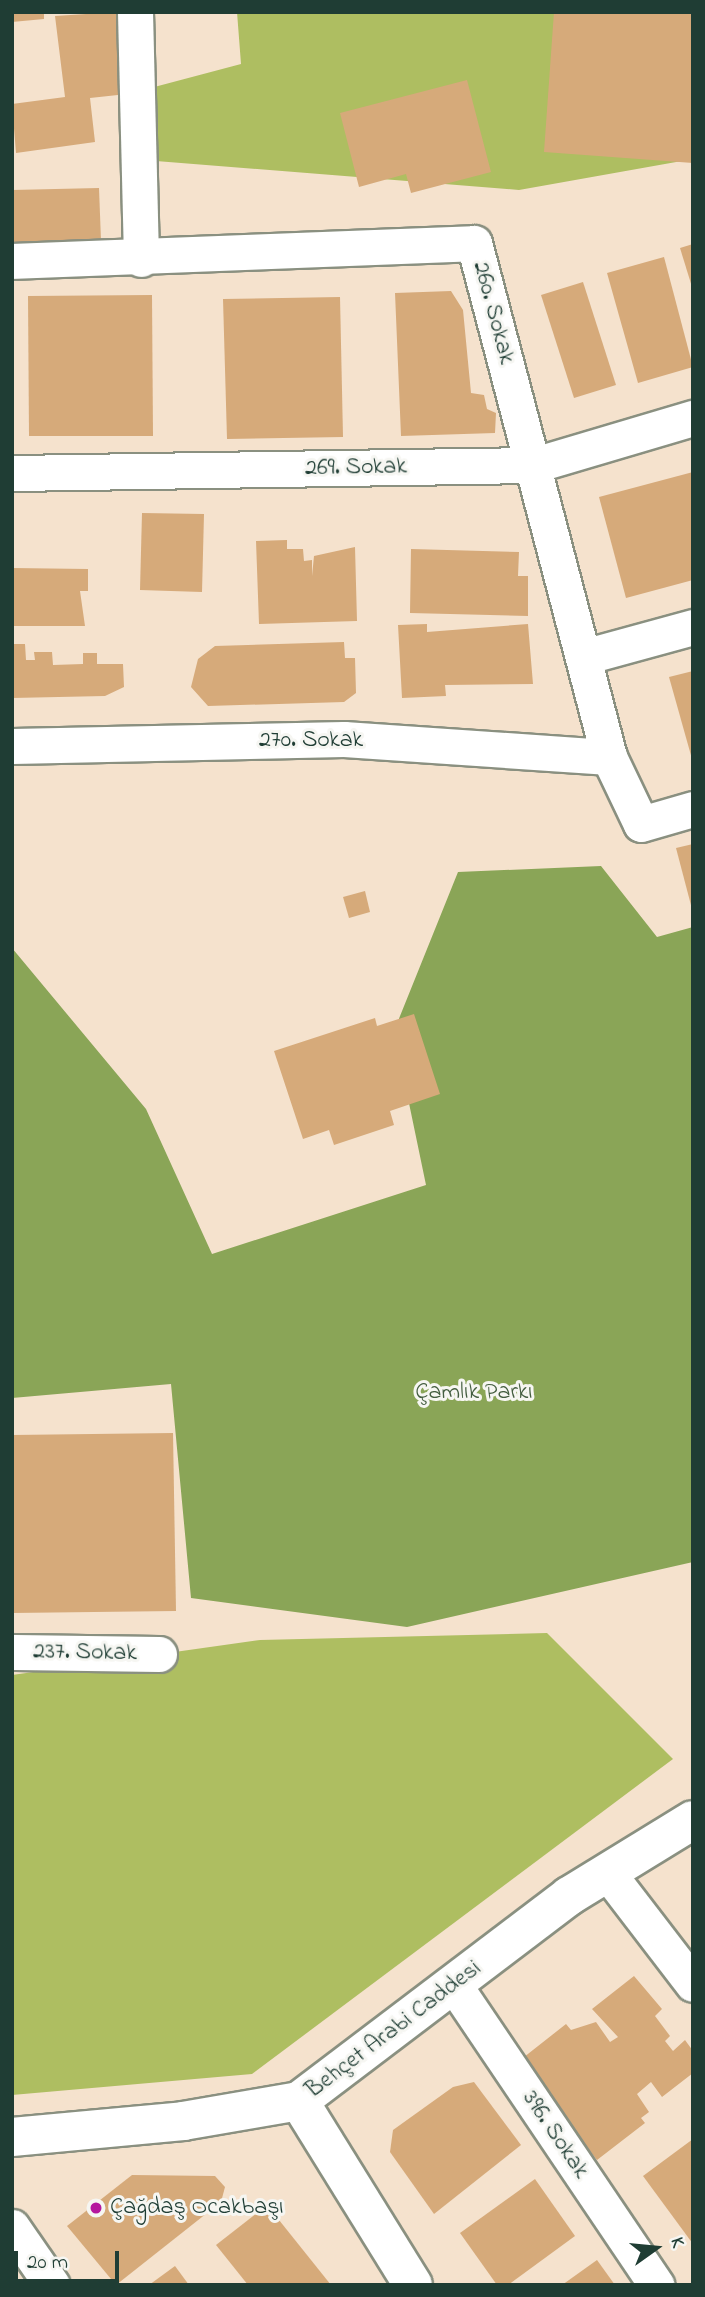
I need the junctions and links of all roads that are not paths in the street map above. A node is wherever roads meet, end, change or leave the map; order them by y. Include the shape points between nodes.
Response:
1 (135, 12) edge
2 (141, 259) junction
3 (12, 261) edge
4 (693, 418) edge
5 (534, 465) junction
6 (12, 473) edge
7 (693, 627) edge
8 (587, 656) junction
9 (12, 746) edge
10 (609, 757) junction
11 (693, 809) edge
12 (12, 1652) edge
13 (159, 1654) dead end
14 (693, 1820) edge
15 (607, 1872) junction
16 (693, 1984) edge
17 (454, 1985) junction
18 (299, 2101) junction
19 (12, 2137) edge
20 (12, 2227) edge
21 (52, 2285) edge
22 (413, 2285) edge
23 (656, 2285) edge

1 - 2 street
2 - 3 street, 260. Sokak
2 - 5 street, 260. Sokak via 474,243
4 - 5 street, 269. Sokak
5 - 6 street, 269. Sokak
5 - 8 street, 260. Sokak
7 - 8 street
8 - 10 street, 260. Sokak
9 - 10 street, 270. Sokak via 344,739
10 - 11 street, 260. Sokak via 641,824
12 - 13 street, 237. Sokak
14 - 15 main road, Behçet Arabi Caddesi
15 - 16 street
15 - 17 main road, Behçet Arabi Caddesi
17 - 18 main road, Behçet Arabi Caddesi
17 - 23 street, 396. Sokak
18 - 19 main road, Behçet Arabi Caddesi via 183,2121
18 - 22 main road
20 - 21 street

